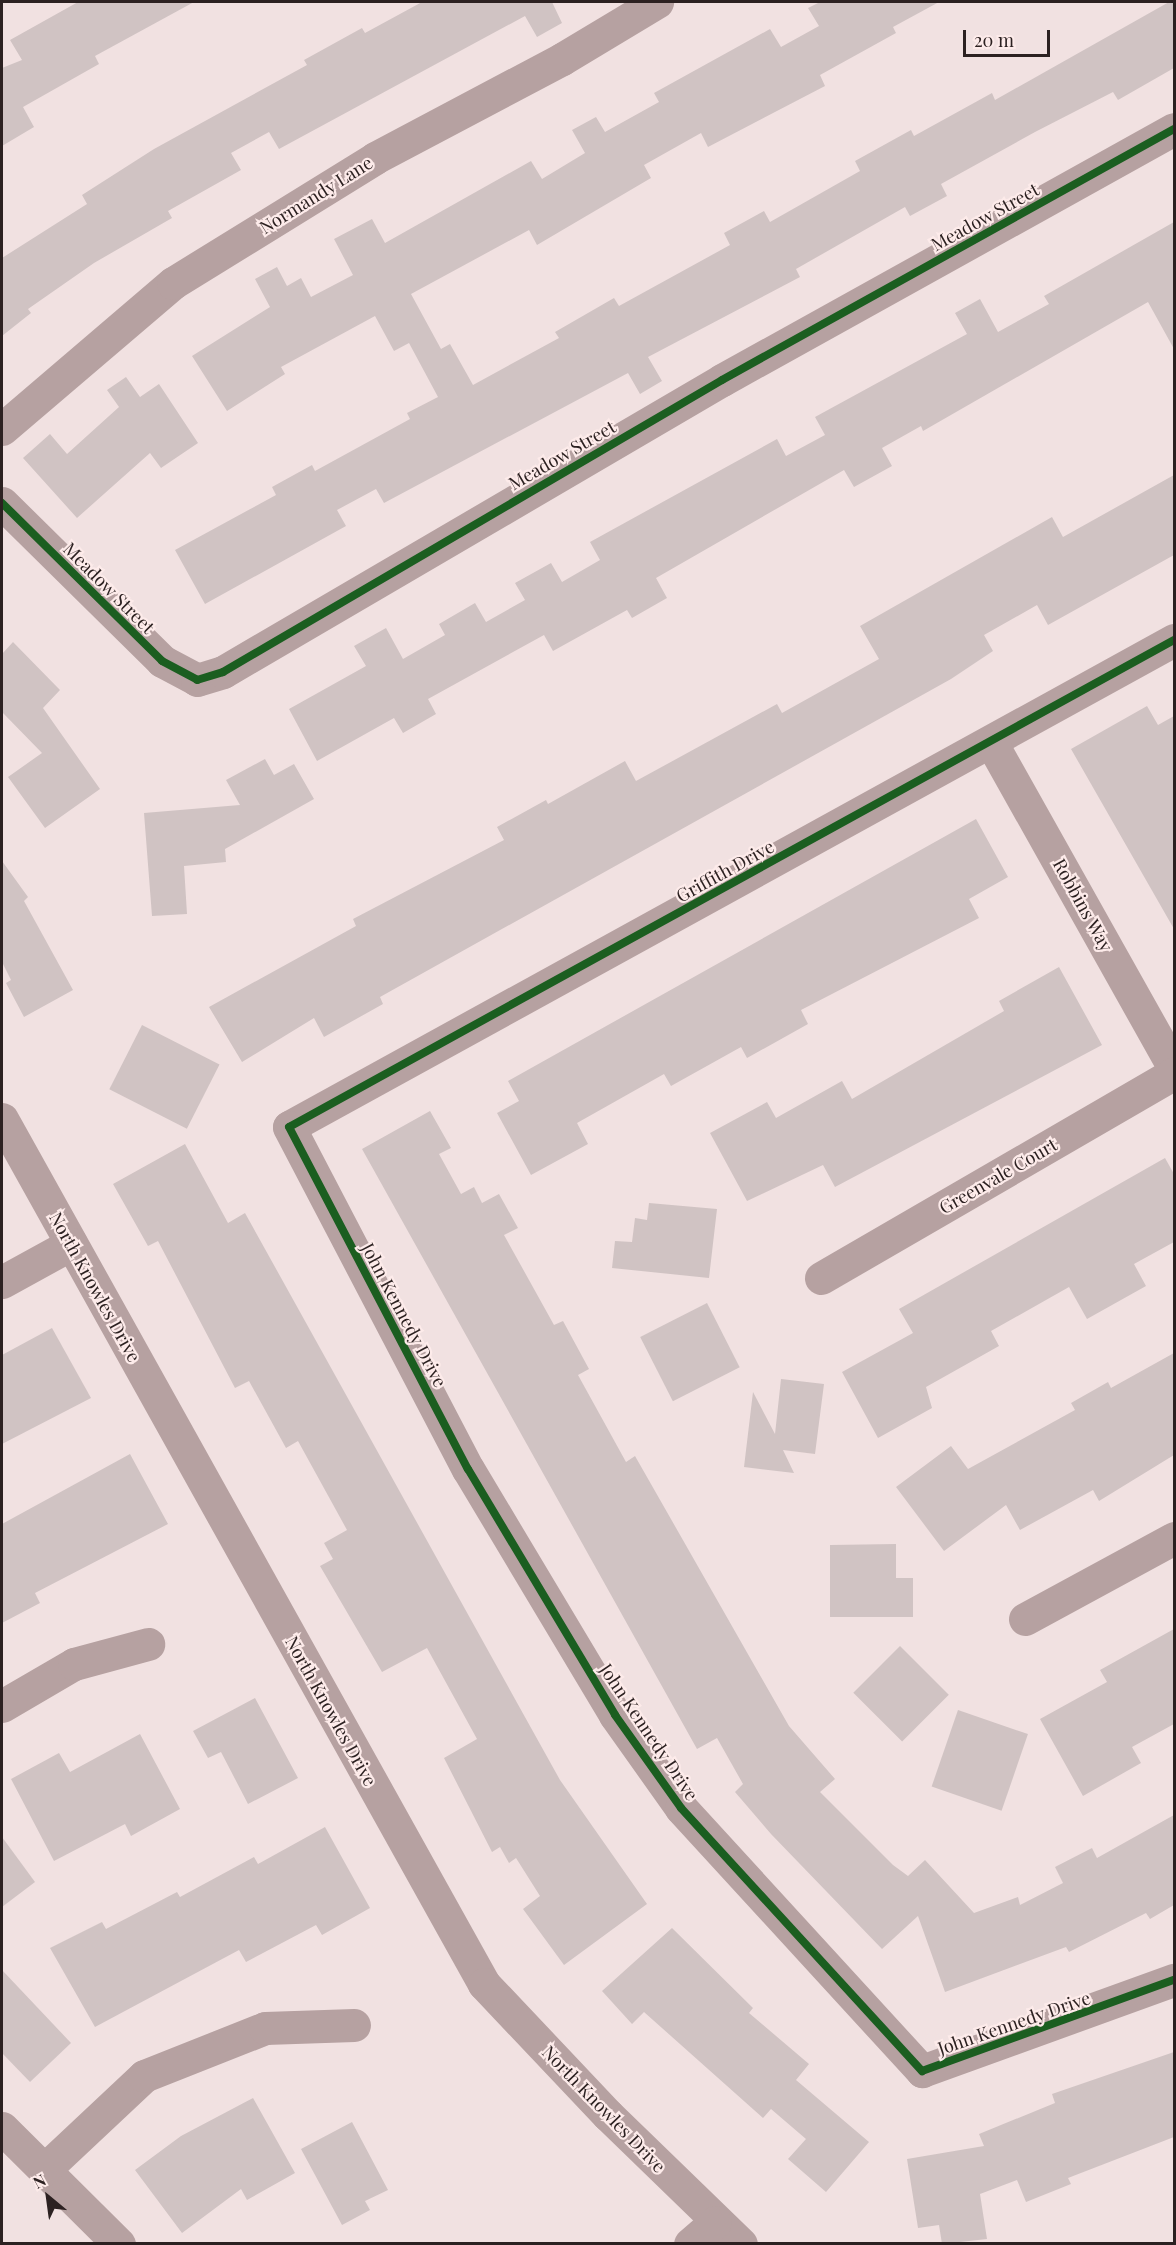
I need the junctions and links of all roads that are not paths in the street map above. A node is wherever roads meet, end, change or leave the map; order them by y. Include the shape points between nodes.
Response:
1 (657, 2) edge
2 (1174, 129) edge
3 (2, 429) edge
4 (2, 503) edge
5 (1174, 640) edge
6 (991, 742) junction
7 (1174, 1068) edge
8 (1174, 1073) edge
9 (2, 1119) edge
10 (289, 1127) joint
11 (71, 1244) junction
12 (821, 1278) dead end
13 (2, 1282) edge
14 (1174, 1538) edge
15 (1025, 1618) dead end
16 (148, 1644) dead end
17 (2, 1706) edge
18 (1174, 1980) edge
19 (354, 2025) dead end
20 (2, 2128) edge
21 (44, 2170) junction
22 (715, 2222) junction
23 (119, 2244) edge
24 (690, 2244) edge
25 (741, 2244) edge

1 - 3 street, Normandy Lane via 562,59 375,158 173,283
2 - 4 street, Meadow Street via 722,380 205,678 197,680 162,661
5 - 6 street, Griffith Drive
6 - 7 street, Robbins Way
6 - 10 street, Griffith Drive
8 - 12 street, Greenvale Court
9 - 11 street, North Knowles Drive
10 - 18 street, John Kennedy Drive via 468,1469 615,1715 681,1808 922,2071
11 - 13 street
11 - 22 street, North Knowles Drive via 484,1984
14 - 15 street
16 - 17 street via 74,1664
19 - 21 street via 265,2028 144,2076
20 - 21 street
21 - 23 street
22 - 24 street
22 - 25 street, North Knowles Drive

